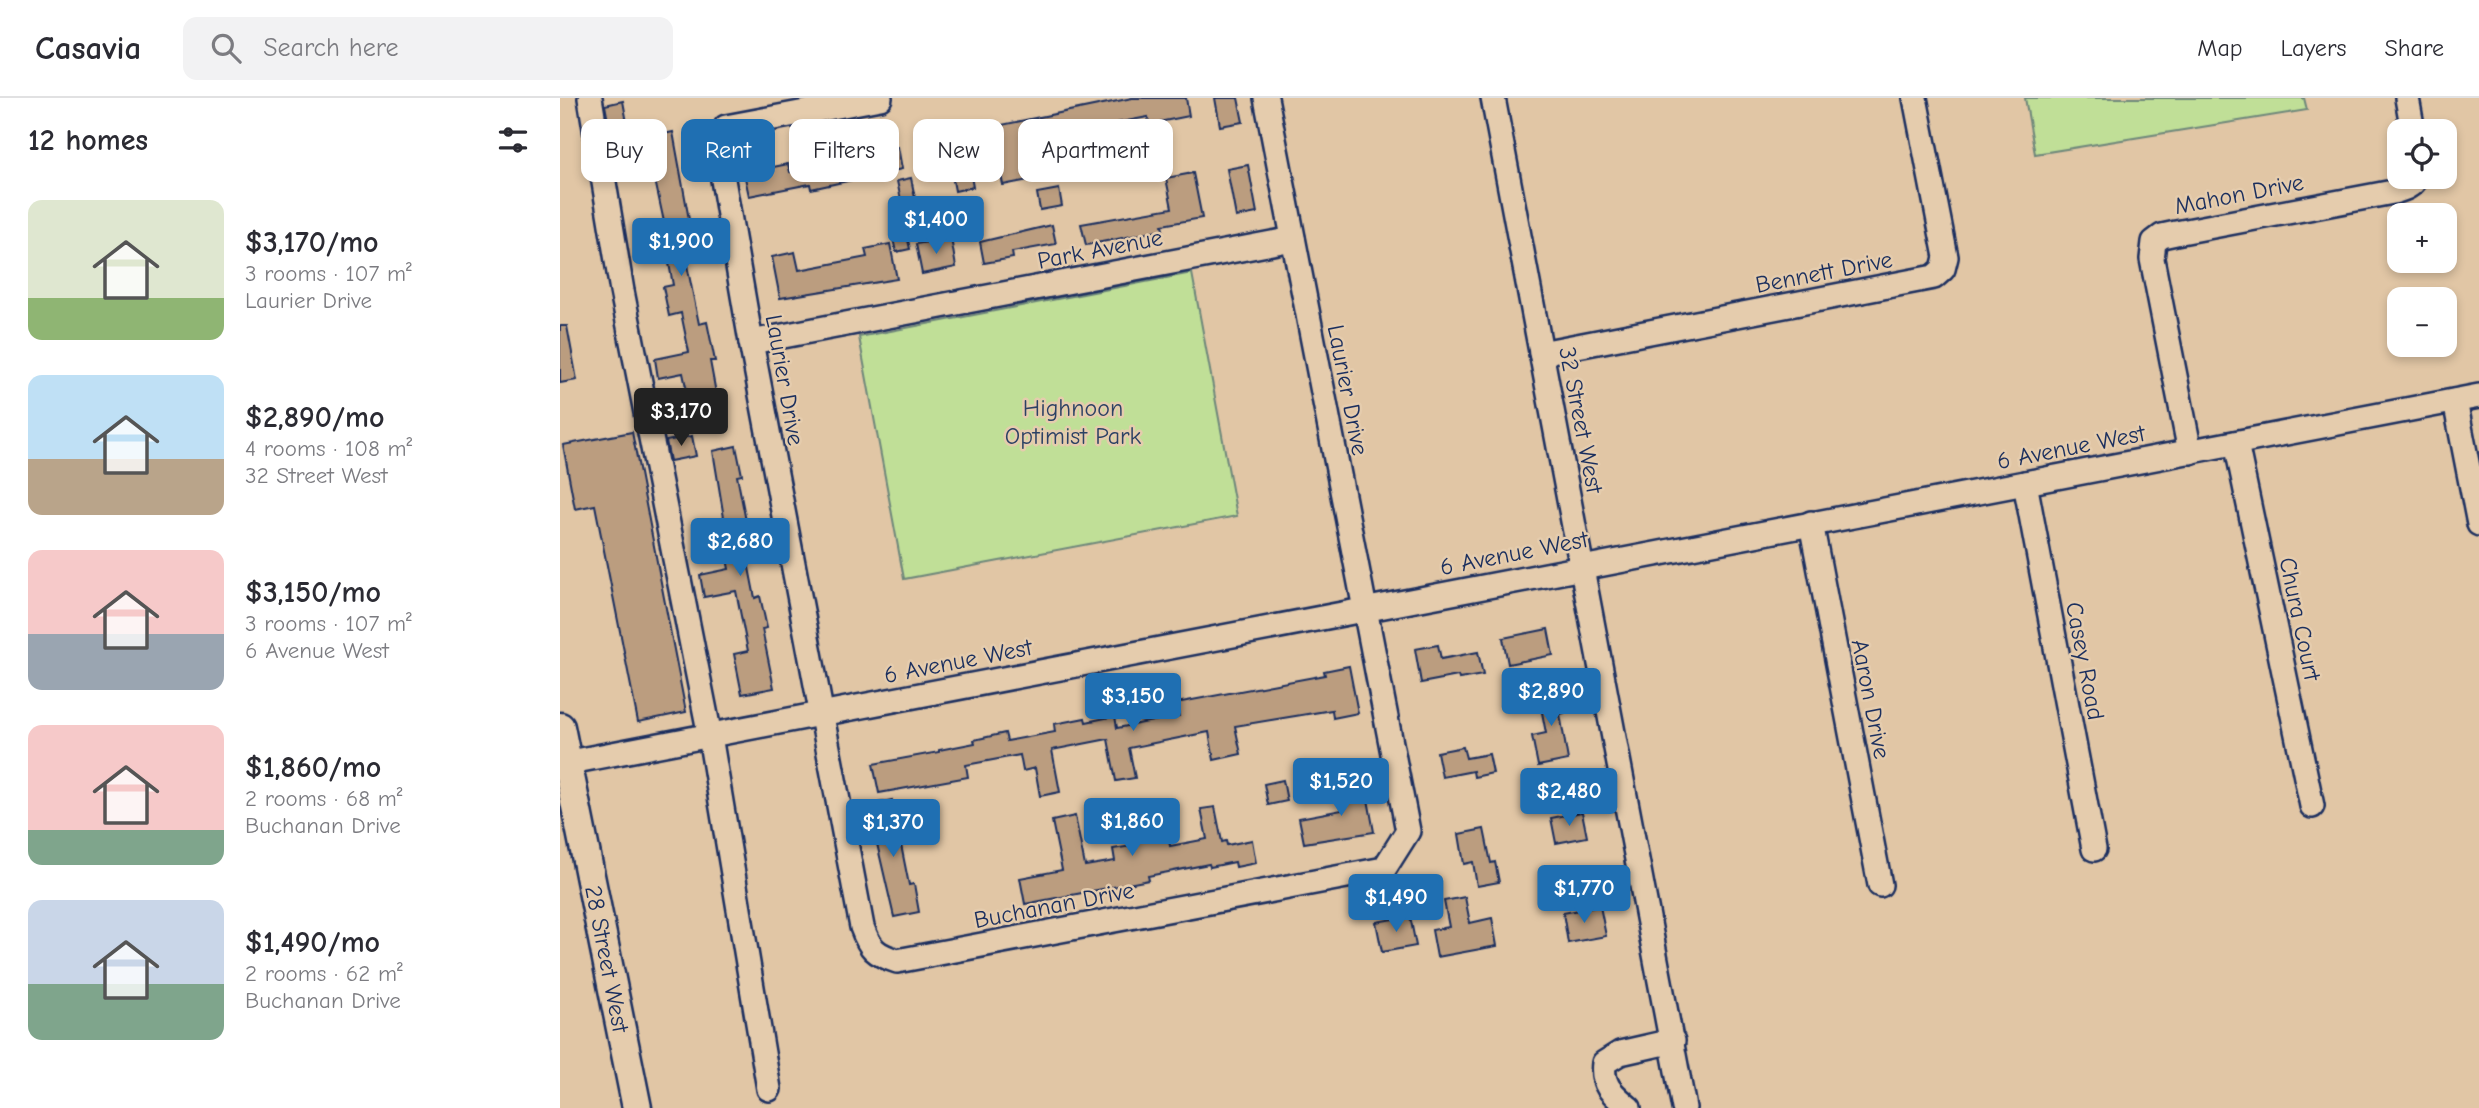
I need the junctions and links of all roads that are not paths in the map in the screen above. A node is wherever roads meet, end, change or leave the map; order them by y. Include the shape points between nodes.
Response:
1 (590, 98) edge
2 (880, 98) edge
3 (1266, 98) edge
4 (1493, 98) edge
5 (1915, 98) edge
6 (2407, 98) edge
7 (2411, 119) edge
8 (2403, 189) edge
9 (1293, 239) junction
10 (751, 342) junction
11 (1541, 353) junction
12 (2479, 396) edge
13 (2455, 401) junction
14 (2236, 443) junction
15 (2190, 452) junction
16 (2025, 483) junction
17 (1811, 523) junction
18 (2479, 524) edge
19 (1582, 567) junction
20 (1363, 609) junction
21 (821, 714) junction
22 (560, 727) edge
23 (710, 736) junction
24 (564, 763) edge
25 (2312, 806) dead end
26 (2094, 849) dead end
27 (1880, 885) dead end
28 (1673, 1041) junction
29 (769, 1089) dead end
30 (637, 1108) edge
31 (1629, 1108) edge
32 (1684, 1108) edge

1 - 23 street via 622,291
2 - 10 street, Laurier Drive via 726,127 717,145
3 - 9 street, Laurier Drive
4 - 11 street, 32 Street West
5 - 11 street, Bennett Drive via 1945,257 1943,269 1934,277
6 - 7 street
8 - 15 street, Mahon Drive via 2176,233 2154,242 2152,259
9 - 10 street, Park Avenue
9 - 20 street, Laurier Drive
10 - 21 street, Laurier Drive
11 - 19 street, 32 Street West
12 - 13 street, 6 Avenue West
13 - 14 street, 6 Avenue West
13 - 18 street
14 - 15 street, 6 Avenue West
14 - 25 street, Chura Court
15 - 16 street, 6 Avenue West
16 - 17 street, 6 Avenue West
16 - 26 street, Casey Road
17 - 19 street, 6 Avenue West
17 - 27 street, Aaron Drive
19 - 20 street, 6 Avenue West
19 - 28 street, 32 Street West
20 - 21 street, 6 Avenue West
20 - 21 street, Buchanan Drive via 1408,831 1384,869 897,961 881,956 869,945 862,927
21 - 23 street, 6 Avenue West
22 - 24 main road, 28 Street West
23 - 24 street, 6 Avenue West
23 - 29 street
24 - 30 main road, 28 Street West
28 - 31 street via 1620,1053 1604,1063 1602,1075 1611,1092
28 - 32 street, 32 Street West

